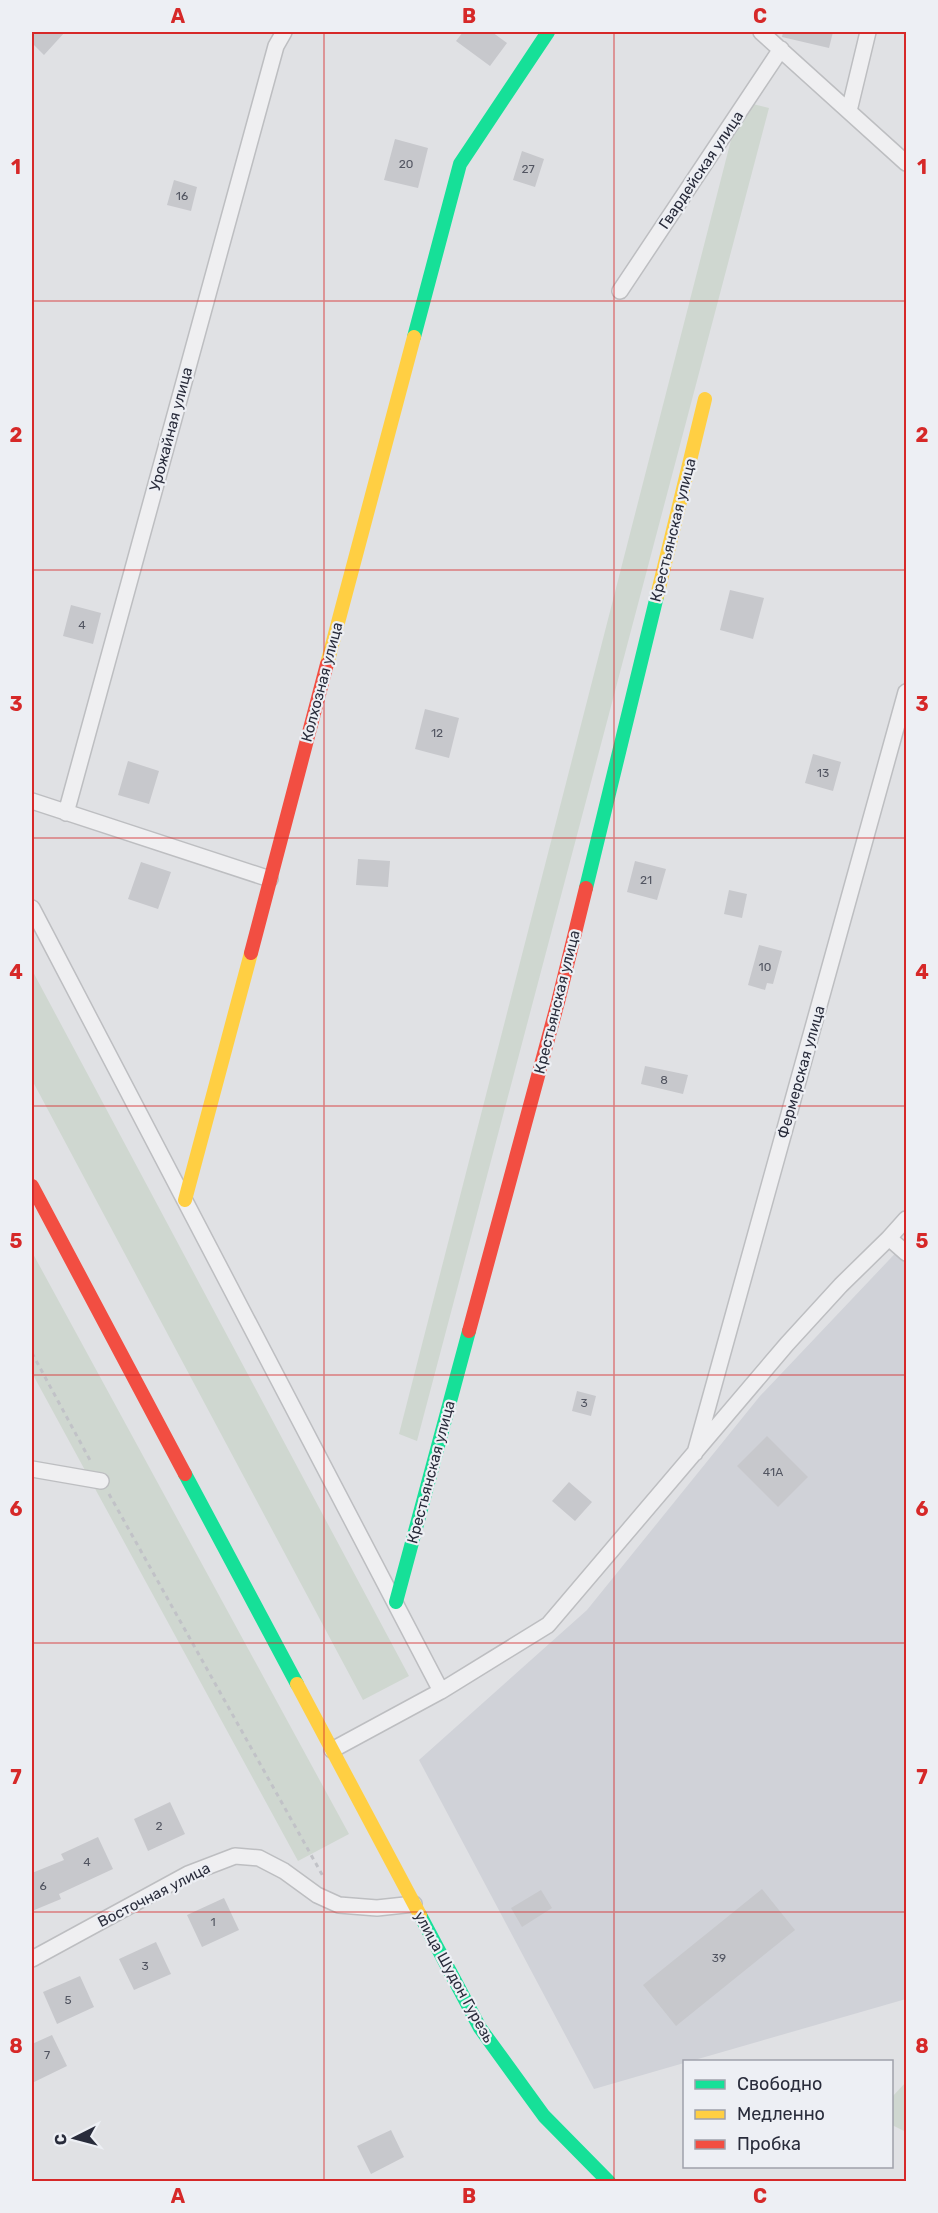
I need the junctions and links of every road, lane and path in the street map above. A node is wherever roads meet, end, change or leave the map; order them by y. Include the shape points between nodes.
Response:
1 (284, 32) edge
2 (548, 32) edge
3 (761, 32) edge
4 (868, 32) edge
5 (781, 49) junction
6 (849, 111) junction
7 (906, 163) edge
8 (620, 291) dead end
9 (705, 399) dead end
10 (906, 692) edge
11 (32, 801) edge
12 (66, 813) junction
13 (270, 879) junction
14 (32, 908) edge
15 (32, 1186) edge
16 (185, 1200) junction
17 (906, 1219) edge
18 (889, 1238) junction
19 (906, 1253) edge
20 (32, 1353) edge
21 (695, 1453) junction
22 (32, 1468) edge
23 (101, 1480) junction
24 (396, 1602) junction
25 (441, 1691) junction
26 (332, 1750) junction
27 (339, 1905) junction
28 (414, 1905) junction
29 (32, 1959) edge
30 (609, 2181) edge

1 - 12 street, Урожайная улица via 276,46
2 - 13 street, Колхозная улица via 460,164
3 - 5 street
4 - 6 street
5 - 6 street
5 - 8 street, Гвардейская улица
6 - 7 street
9 - 24 street, Крестьянская улица via 558,1002
10 - 21 street, Фермерская улица
11 - 12 street
12 - 13 street
13 - 16 street, Колхозная улица
14 - 16 street
15 - 26 street, улица Шудон Гурезь
16 - 24 street
17 - 18 street
18 - 19 street
18 - 21 street via 787,1344
20 - 23 path
21 - 25 street via 548,1625
22 - 23 street
23 - 27 path
24 - 25 street
25 - 26 street
26 - 28 street, улица Шудон Гурезь
27 - 28 street, Восточная улица
27 - 29 street, Восточная улица via 259,1858 235,1857 188,1874
28 - 30 street, улица Шудон Гурезь via 480,2028 544,2116

